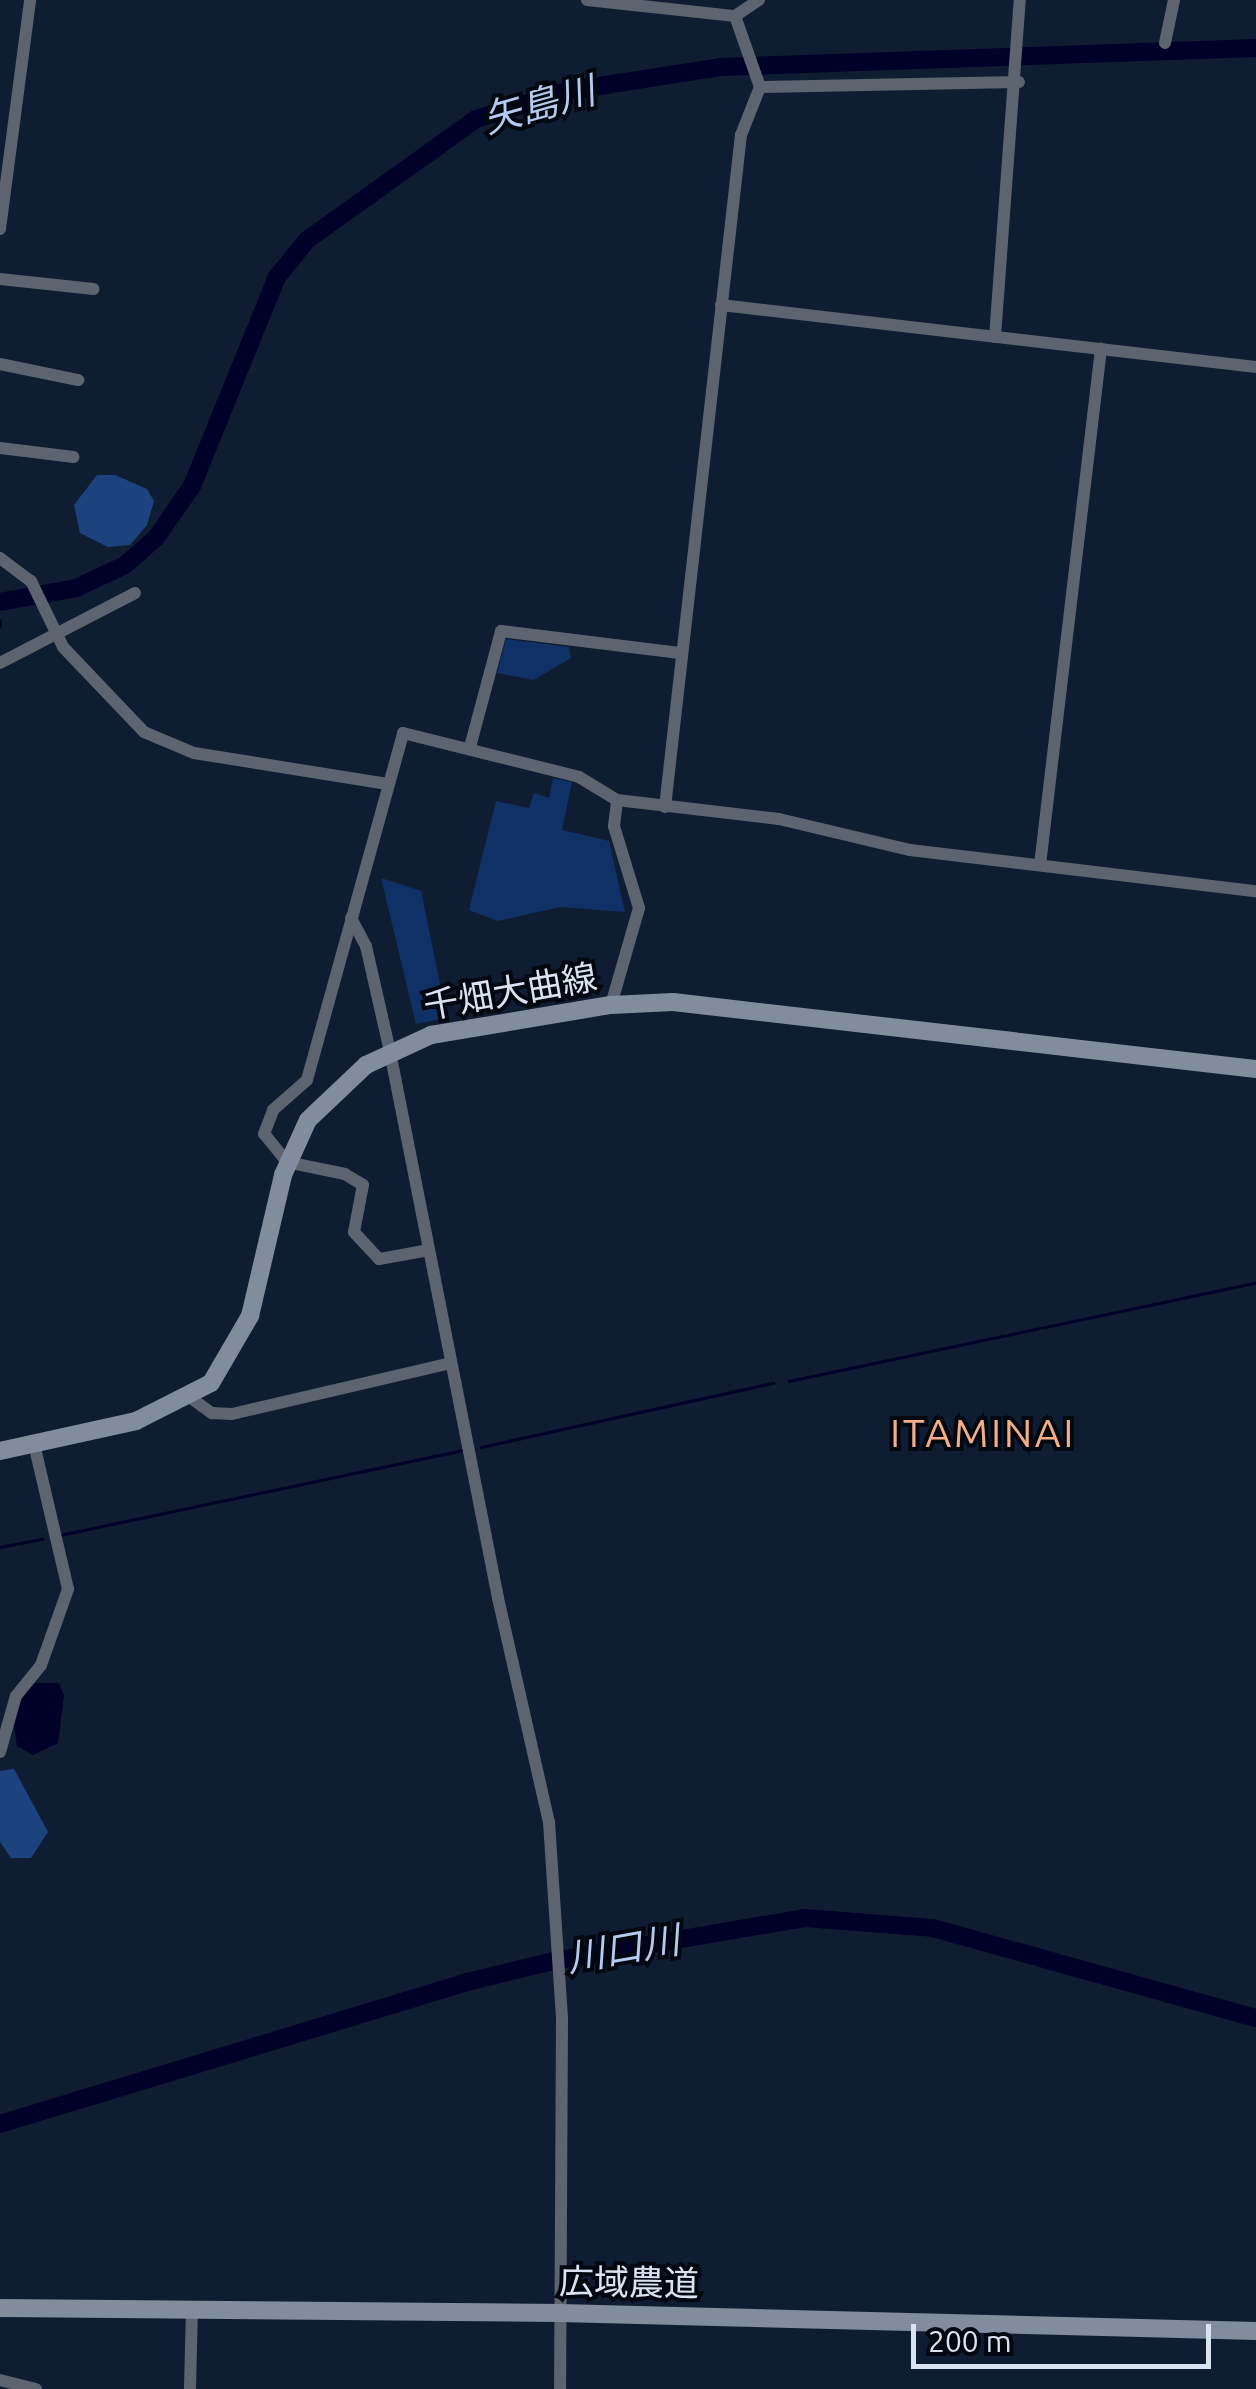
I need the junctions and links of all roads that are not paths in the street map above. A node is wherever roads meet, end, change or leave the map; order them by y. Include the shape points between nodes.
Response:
1 (30, 0) edge
2 (586, 0) edge
3 (759, 0) edge
4 (1020, 0) edge
5 (1174, 0) edge
6 (735, 16) junction
7 (1165, 43) dead end
8 (1019, 82) junction
9 (759, 84) junction
10 (3, 189) edge
11 (0, 229) edge
12 (0, 279) edge
13 (92, 289) dead end
14 (721, 304) junction
15 (994, 337) junction
16 (1101, 349) junction
17 (0, 364) edge
18 (1256, 366) edge
19 (78, 380) dead end
20 (0, 448) edge
21 (73, 457) dead end
22 (0, 558) edge
23 (135, 592) dead end
24 (56, 637) junction
25 (680, 653) junction
26 (0, 663) edge
27 (470, 747) junction
28 (388, 784) junction
29 (617, 800) junction
30 (665, 807) junction
31 (1040, 865) junction
32 (1256, 891) edge
33 (351, 918) junction
34 (611, 1004) junction
35 (390, 1052) junction
36 (1256, 1069) edge
37 (287, 1162) junction
38 (429, 1250) junction
39 (451, 1363) junction
40 (191, 1398) junction
41 (34, 1444) junction
42 (0, 1451) edge
43 (0, 1752) edge
44 (0, 2308) edge
45 (192, 2308) junction
46 (560, 2313) junction
47 (1256, 2331) edge
48 (0, 2380) edge
49 (36, 2389) edge
50 (190, 2389) edge
51 (560, 2389) edge

1 - 10 street
2 - 6 street
3 - 6 street
4 - 8 street
5 - 7 street
6 - 9 street
8 - 9 street
8 - 15 street
9 - 14 street via 741,135
10 - 11 street
12 - 13 street
14 - 15 street
14 - 25 street
15 - 16 street
16 - 18 street
16 - 31 street
17 - 19 street
20 - 21 street
22 - 24 street via 37,590
23 - 24 street
24 - 26 street
24 - 28 street via 136,726 174,747
25 - 27 street via 501,631
25 - 30 street
27 - 28 street via 403,733
27 - 29 street via 579,778
28 - 33 street
29 - 30 street
29 - 34 street via 614,826 639,908
30 - 31 street via 779,819 910,850
31 - 32 street
33 - 35 street via 366,946
33 - 37 street via 307,1080 266,1123 268,1145
34 - 35 main road, 千畑大曲線 via 464,1026
34 - 36 main road, 千畑大曲線 via 673,1002
35 - 37 main road, 千畑大曲線 via 320,1104
35 - 38 street
37 - 38 street via 363,1185 354,1232 378,1259
37 - 40 main road, 千畑大曲線 via 243,1334 224,1368
38 - 39 street
39 - 40 street via 232,1414 212,1413
39 - 46 street via 550,1822 562,2020
40 - 41 main road, 千畑大曲線 via 136,1421
41 - 42 main road, 千畑大曲線
41 - 43 street via 68,1590 41,1665 16,1696
44 - 45 main road, 広域農道
45 - 46 main road, 広域農道
45 - 50 street
46 - 47 main road, 広域農道
46 - 51 street
48 - 49 street

